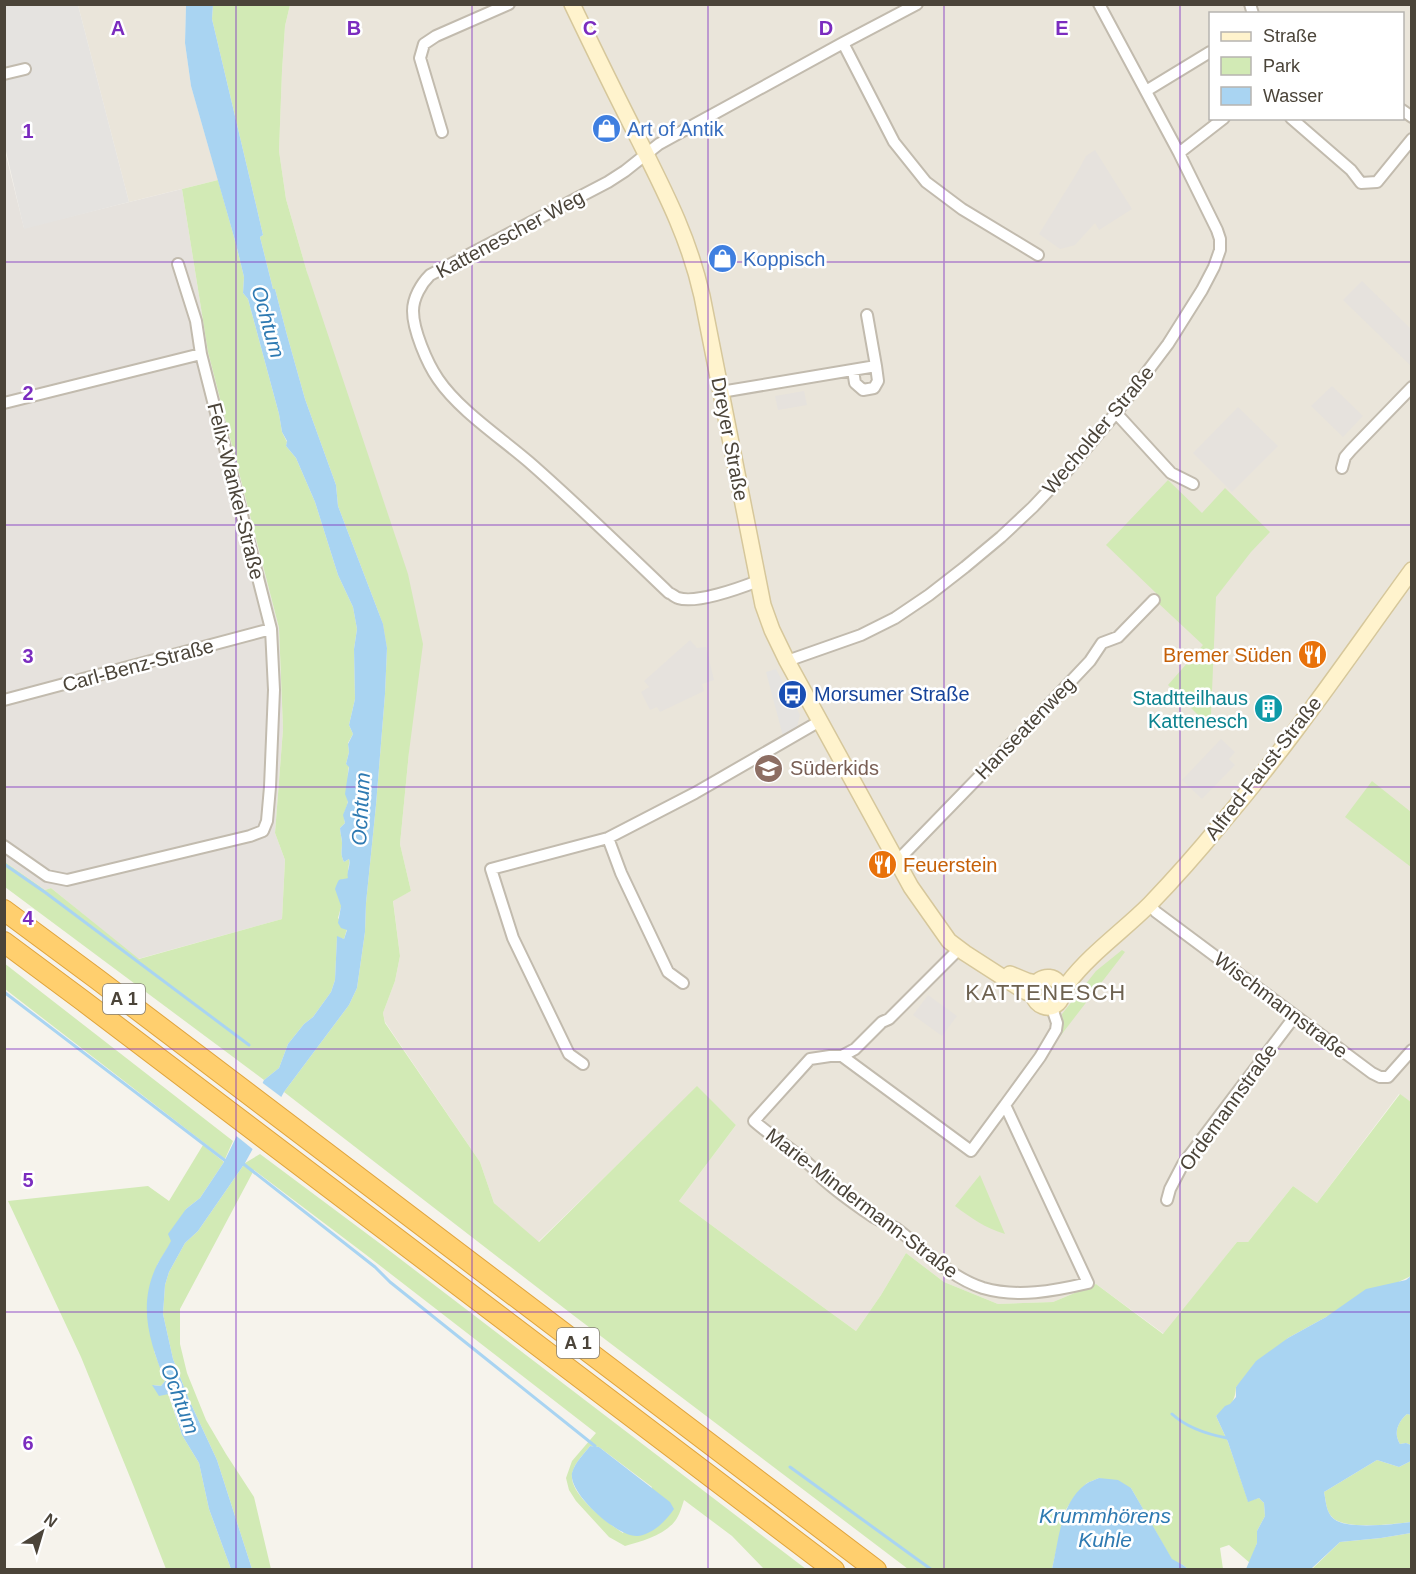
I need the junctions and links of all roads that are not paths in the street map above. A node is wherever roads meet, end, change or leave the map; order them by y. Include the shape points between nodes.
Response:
1 (509, 4) edge
2 (572, 4) edge
3 (917, 4) edge
4 (1099, 4) edge
5 (843, 43) junction
6 (1209, 53) edge
7 (25, 69) dead end
8 (4, 74) edge
9 (1146, 91) junction
10 (1221, 120) edge
11 (1293, 120) edge
12 (442, 132) dead end
13 (1412, 139) edge
14 (1179, 153) junction
15 (646, 154) junction
16 (1038, 255) dead end
17 (178, 264) dead end
18 (867, 315) dead end
19 (201, 354) junction
20 (876, 366) junction
21 (853, 370) junction
22 (1412, 387) edge
23 (721, 392) junction
24 (4, 403) edge
25 (1116, 412) junction
26 (1342, 468) dead end
27 (1192, 484) dead end
28 (1412, 570) edge
29 (758, 581) junction
30 (1154, 600) dead end
31 (271, 629) junction
32 (788, 661) junction
33 (4, 700) edge
34 (820, 721) junction
35 (608, 838) junction
36 (4, 846) edge
37 (896, 859) junction
38 (1149, 904) junction
39 (4, 910) edge
40 (4, 942) edge
41 (960, 949) junction
42 (683, 983) dead end
43 (1059, 986) junction
44 (1034, 989) junction
45 (1053, 1006) junction
46 (1295, 1016) junction
47 (1412, 1050) edge
48 (842, 1056) junction
49 (583, 1064) dead end
50 (1005, 1105) junction
51 (1167, 1200) dead end
52 (834, 1569) edge
53 (876, 1569) edge

1 - 12 street via 424,44 420,58
2 - 15 street
3 - 5 street, Kattenescher Weg
4 - 9 street, Wecholder Straße
5 - 15 street, Kattenescher Weg
5 - 16 street via 894,142 926,182
6 - 9 street
7 - 8 street
9 - 14 street, Wecholder Straße
10 - 14 street
11 - 13 street via 1361,183 1377,182
14 - 25 street, Wecholder Straße via 1217,230 1220,250 1190,309
15 - 23 street, Dreyer Straße via 692,254
15 - 29 street, Kattenescher Weg via 608,182 430,275 413,304 414,321 427,358 451,395 669,593 677,598 710,597
17 - 19 street, Felix-Wankel-Straße via 196,321
18 - 20 street
19 - 24 street
19 - 31 street, Felix-Wankel-Straße
20 - 21 street
20 - 21 street via 878,381 874,388 863,390 855,383
21 - 23 street
22 - 26 street via 1351,450
23 - 29 street, Dreyer Straße
25 - 27 street via 1171,473
25 - 32 street, Wecholder Straße via 1033,507 929,595 885,624
28 - 38 street, Alfred-Faust-Straße via 1265,770
29 - 32 street, Dreyer Straße via 769,622
30 - 37 street, Hanseatenweg via 1118,637 1102,643 1090,661
31 - 33 street, Carl-Benz-Straße
31 - 36 street, Felix-Wankel-Straße via 271,777 263,831 67,880 47,876
32 - 34 street, Dreyer Straße
34 - 35 street
34 - 37 street
35 - 42 street via 668,972
35 - 49 street via 491,869 513,938 569,1054
37 - 41 street via 931,916
38 - 43 street, Alfred-Faust-Straße
38 - 46 street, Wischmannstraße
39 - 53 highway, A 1
40 - 52 highway, A 1
41 - 44 street via 1028,981
41 - 48 street via 889,1019
43 - 44 street, Alfred-Faust-Straße via 1047,977 1040,979
43 - 45 street, Alfred-Faust-Straße via 1058,1003
44 - 45 street via 1040,1005
45 - 50 street via 1056,1030
46 - 47 street, Wischmannstraße via 1380,1077 1388,1077
46 - 51 street, Ordemannstraße via 1183,1164
48 - 50 street via 971,1152
48 - 50 street, Marie-Mindermann-Straße via 810,1059 754,1121 821,1177 964,1281 1018,1293 1088,1284

